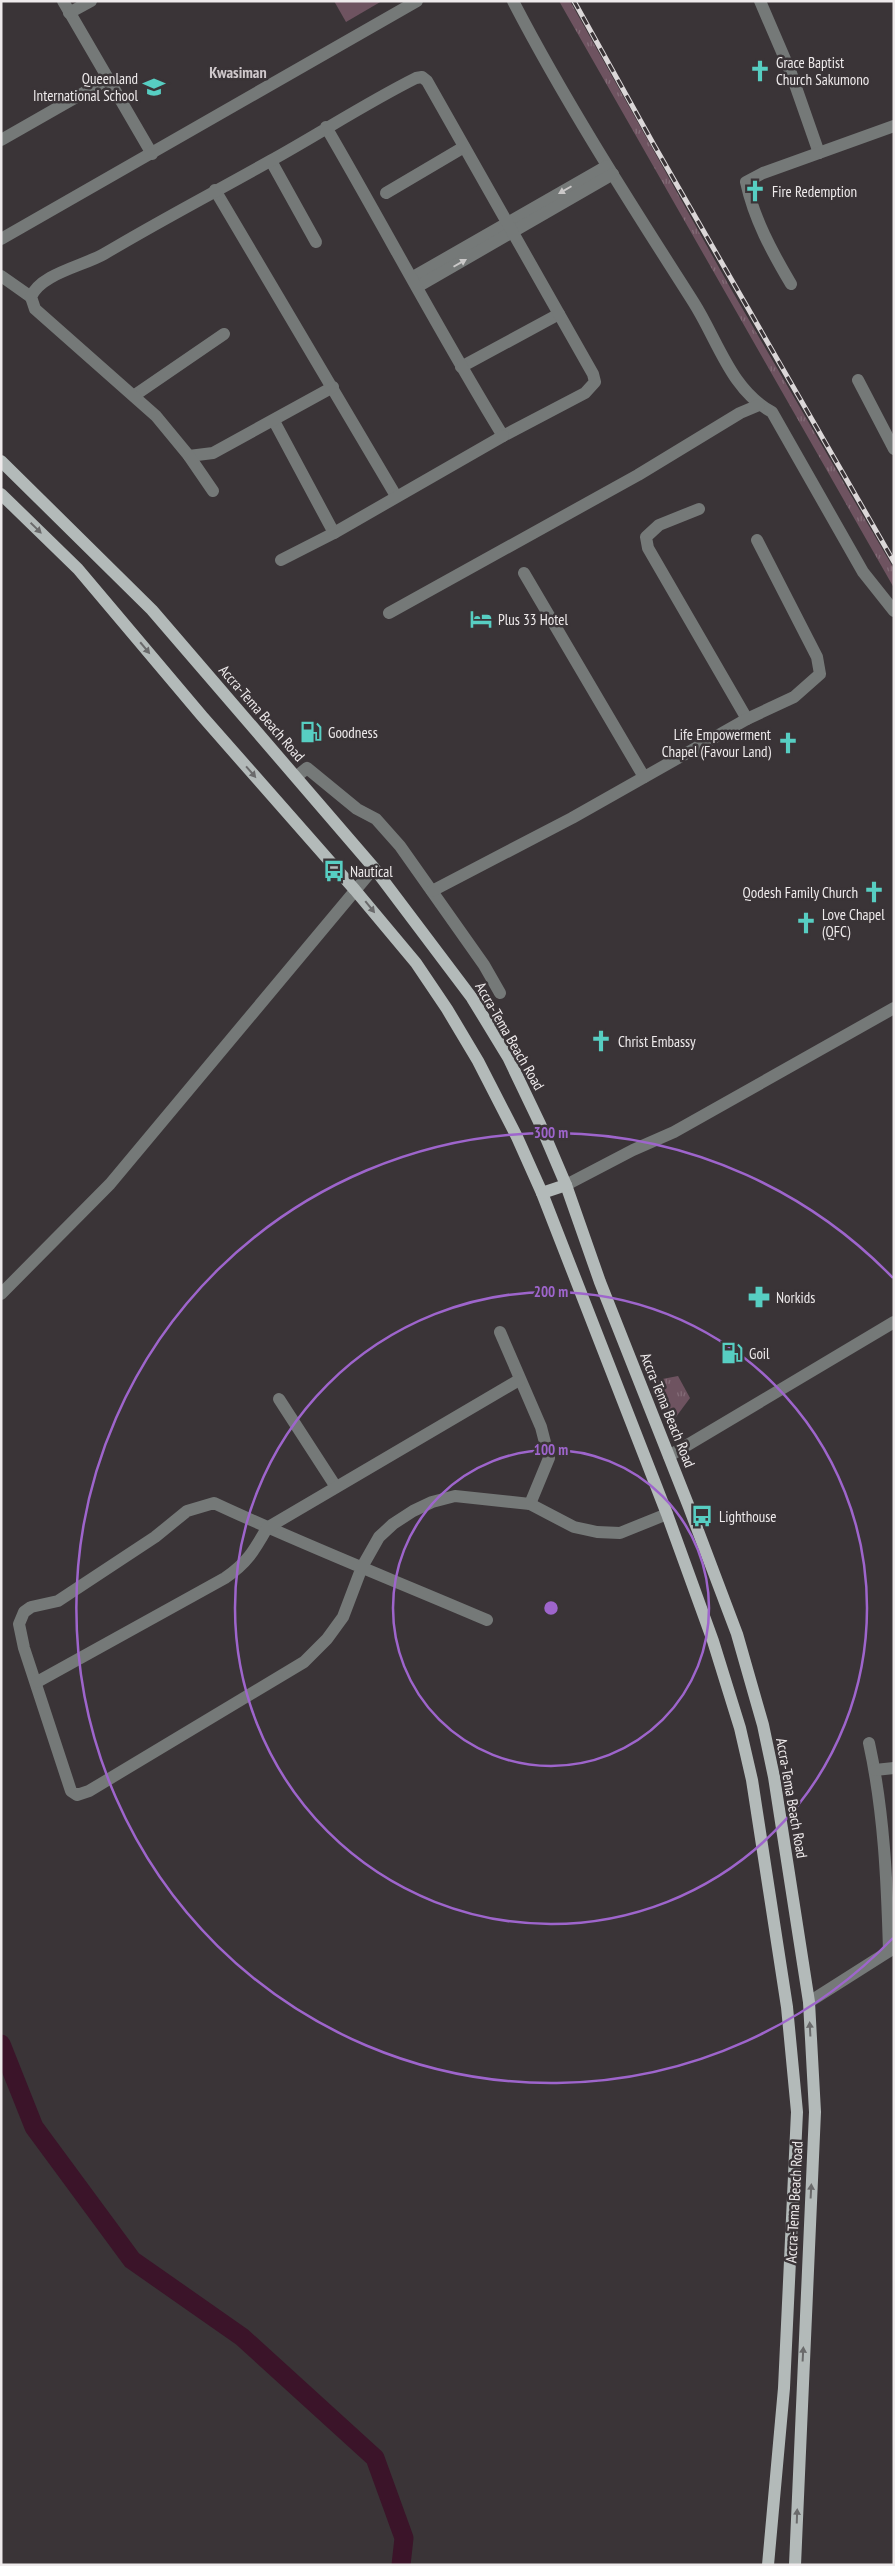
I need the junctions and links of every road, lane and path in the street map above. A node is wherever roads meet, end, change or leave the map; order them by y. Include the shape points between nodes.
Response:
1 (63, 1) edge
2 (91, 1) edge
3 (416, 1) edge
4 (513, 1) edge
5 (760, 1) edge
6 (69, 13) junction
7 (108, 79) junction
8 (894, 126) edge
9 (326, 128) junction
10 (1, 140) edge
11 (464, 147) junction
12 (820, 153) junction
13 (152, 154) junction
14 (271, 161) junction
15 (610, 170) junction
16 (215, 190) junction
17 (386, 193) dead end
18 (510, 228) junction
19 (1, 239) edge
20 (316, 242) dead end
21 (1, 276) edge
22 (415, 282) junction
23 (791, 284) dead end
24 (31, 297) junction
25 (558, 314) junction
26 (224, 334) dead end
27 (461, 367) junction
28 (858, 380) dead end
29 (333, 387) junction
30 (135, 395) junction
31 (759, 405) junction
32 (274, 421) junction
33 (503, 436) junction
34 (894, 449) edge
35 (189, 456) junction
36 (1, 461) edge
37 (213, 491) dead end
38 (1, 494) edge
39 (396, 496) junction
40 (699, 508) dead end
41 (334, 533) junction
42 (757, 540) dead end
43 (281, 560) dead end
44 (524, 574) dead end
45 (894, 611) edge
46 (389, 613) dead end
47 (747, 719) junction
48 (296, 777) junction
49 (644, 777) junction
50 (374, 868) junction
51 (355, 890) junction
52 (432, 891) junction
53 (500, 993) dead end
54 (894, 1008) edge
55 (566, 1185) junction
56 (542, 1193) junction
57 (1, 1294) edge
58 (894, 1322) edge
59 (500, 1332) dead end
60 (519, 1380) junction
61 (279, 1399) dead end
62 (669, 1456) junction
63 (336, 1487) junction
64 (530, 1504) junction
65 (667, 1514) junction
66 (267, 1528) junction
67 (362, 1567) junction
68 (487, 1620) dead end
69 (37, 1682) junction
70 (868, 1743) dead end
71 (894, 1768) edge
72 (875, 1770) junction
73 (891, 1950) edge
74 (808, 2002) junction
75 (768, 2565) edge
76 (795, 2565) edge

1 - 6 street
2 - 6 street
3 - 13 street
4 - 15 street
5 - 12 street
6 - 7 street
7 - 10 street
7 - 13 street
8 - 12 street
9 - 11 street via 409,81 422,77
9 - 14 street
9 - 22 street
11 - 17 street
11 - 18 street
12 - 23 street via 746,182 768,245
13 - 19 street
14 - 16 street
14 - 20 street
15 - 18 street
15 - 31 street via 698,309 720,354
16 - 24 street via 99,257 45,281 35,288
16 - 29 street
18 - 22 street
18 - 25 street
21 - 24 street
22 - 27 street
24 - 30 street via 35,309
25 - 27 street
25 - 33 street via 596,382 584,393
26 - 30 street
27 - 33 street
28 - 34 street
29 - 32 street
29 - 39 street
30 - 35 street
31 - 45 street via 772,412 863,572
31 - 46 street
32 - 35 street via 213,454
32 - 41 street
33 - 39 street
35 - 37 street
36 - 48 main road, Accra-Tema Beach Road via 152,610
38 -> 51 main road, Accra-Tema Beach Road via 78,568 202,716
39 - 41 street
40 - 47 street via 652,529 646,537 648,548
41 - 43 street
42 - 47 street via 817,657 820,674 794,697
44 - 49 street
47 - 49 street
48 - 50 main road, Accra-Tema Beach Road
48 - 52 street via 307,768 357,809 376,819
49 - 52 street
50 - 51 street
50 - 55 main road, Accra-Tema Beach Road via 472,998 508,1057
51 -> 56 main road, Accra-Tema Beach Road via 416,963 447,1009 482,1069
51 - 57 street via 110,1184
52 - 53 street
54 - 55 street via 674,1132
55 - 56 main road
55 - 62 main road, Accra-Tema Beach Road via 600,1282
56 - 65 main road, Accra-Tema Beach Road
58 - 62 street
59 - 60 street
60 - 63 street
60 - 64 street via 541,1427 549,1458
61 - 63 street
62 - 74 main road, Accra-Tema Beach Road via 737,1634 763,1725 774,1777
63 - 66 street
64 - 65 street via 574,1527 597,1532 620,1533
64 - 67 street via 455,1496 432,1502 393,1524 379,1537
65 - 75 main road, Accra-Tema Beach Road via 713,1641 740,1728 752,1780 789,2026 797,2112 784,2388
66 - 67 street
66 - 69 street via 242,1566
66 - 69 street via 214,1503 188,1512 58,1601 31,1607 24,1612 19,1624
67 - 68 street
67 - 69 street via 343,1617 304,1662 82,1794 71,1791
70 - 72 street
71 - 72 street
72 - 73 street via 888,1888
73 - 74 street
76 -> 74 main road, Accra-Tema Beach Road via 815,2112

